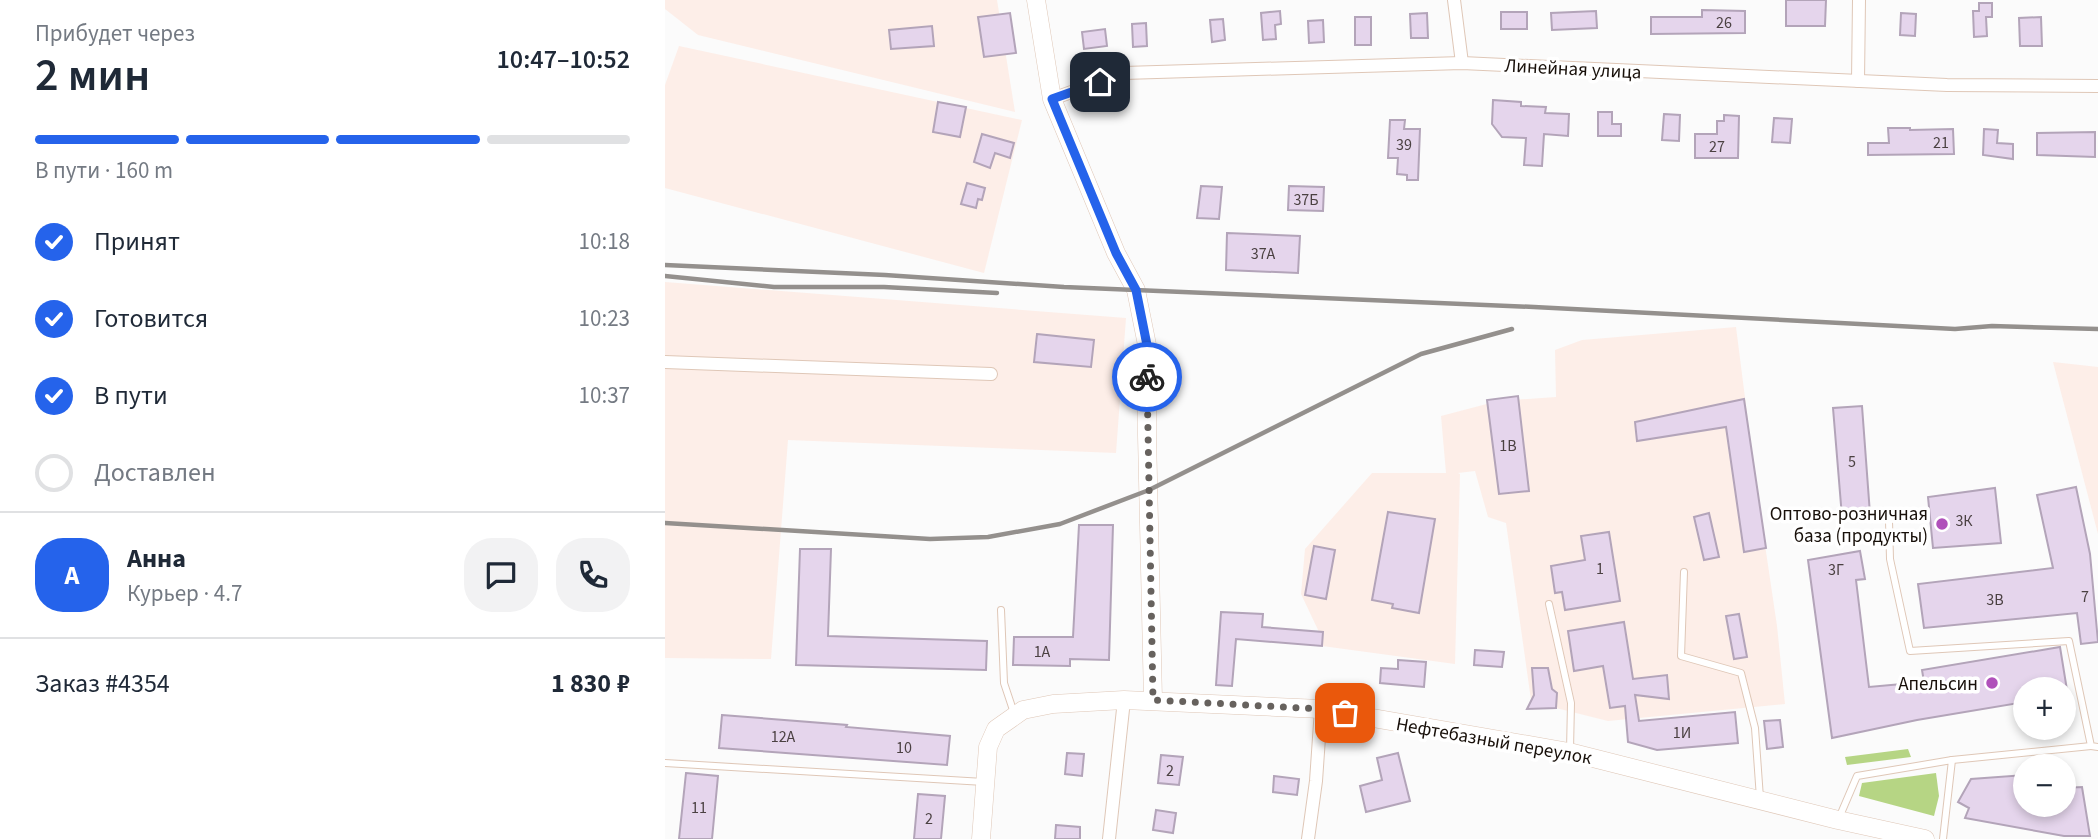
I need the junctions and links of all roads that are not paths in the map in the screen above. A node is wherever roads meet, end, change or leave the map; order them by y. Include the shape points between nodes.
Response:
1 (1036, 0) edge
2 (1454, 0) edge
3 (1859, 0) edge
4 (1462, 63) junction
5 (1858, 81) junction
6 (2098, 86) edge
7 (1052, 99) junction
8 (665, 362) edge
9 (991, 374) dead end
10 (1889, 521) dead end
11 (1684, 572) dead end
12 (1549, 604) dead end
13 (1001, 610) dead end
14 (1124, 700) junction
15 (1153, 700) junction
16 (1321, 709) junction
17 (1015, 715) junction
18 (2094, 746) edge
19 (1569, 751) junction
20 (1952, 760) junction
21 (665, 762) edge
22 (986, 782) junction
23 (1760, 800) junction
24 (1838, 820) junction
25 (981, 839) edge
26 (1108, 839) edge
27 (1308, 839) edge
28 (1925, 839) edge
29 (1943, 839) edge

1 - 7 main road
2 - 4 street
3 - 5 street
4 - 5 street, Линейная улица
4 - 7 street, Линейная улица via 1124,73
5 - 6 street, Линейная улица
7 - 15 main road via 1136,290 1147,345
8 - 9 street
10 - 18 lane via 1890,559 1910,651 2069,641
11 - 23 lane via 1681,656 1741,673 1755,728
12 - 19 lane via 1571,703
13 - 17 lane via 1004,683
14 - 15 main road, Нефтебазный переулок
14 - 17 main road, Нефтебазный переулок via 1053,704
14 - 26 street
15 - 16 main road, Нефтебазный переулок
16 - 19 main road, Нефтебазный переулок
16 - 27 street
17 - 22 main road via 996,729 988,747
18 - 20 lane
19 - 23 main road, Нефтебазный переулок
20 - 24 lane via 1857,775
20 - 29 lane
21 - 22 lane
22 - 25 main road
23 - 24 main road, Нефтебазный переулок
24 - 28 main road, Нефтебазный переулок

